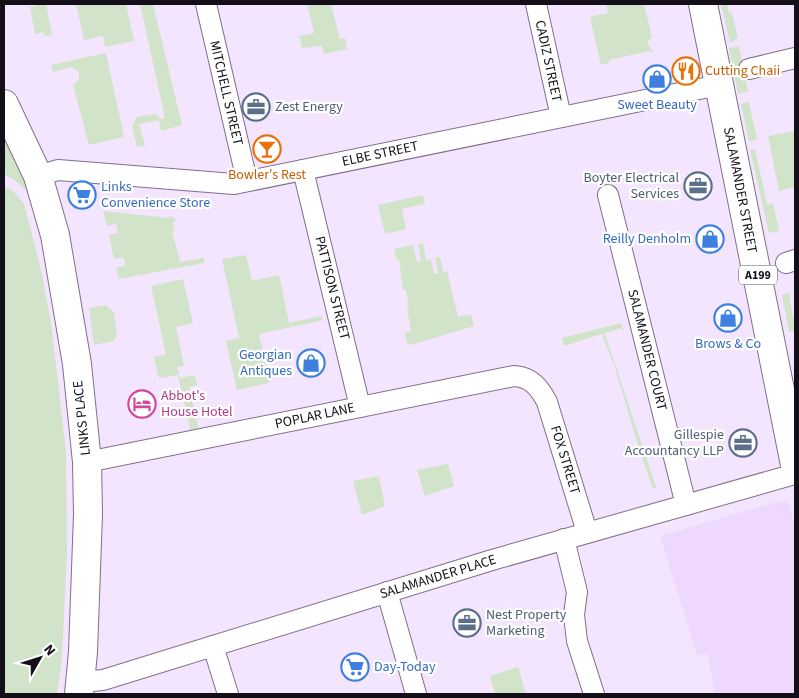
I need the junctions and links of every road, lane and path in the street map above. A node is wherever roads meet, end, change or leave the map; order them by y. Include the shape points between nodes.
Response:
1 (206, 4) edge
2 (536, 4) edge
3 (703, 4) edge
4 (795, 58) edge
5 (749, 69) dead end
6 (719, 85) junction
7 (4, 104) edge
8 (561, 117) junction
9 (303, 170) junction
10 (38, 176) junction
11 (246, 181) junction
12 (608, 195) dead end
13 (539, 389) joint
14 (360, 407) junction
15 (87, 462) junction
16 (795, 466) edge
17 (795, 474) edge
18 (686, 505) junction
19 (586, 532) junction
20 (564, 539) junction
21 (387, 592) junction
22 (214, 646) junction
23 (80, 688) edge
24 (228, 694) edge
25 (416, 694) edge
26 (594, 694) edge

1 - 11 street, MITCHELL STREET
2 - 8 street, CADIZ STREET
3 - 6 street, SALAMANDER STREET / A199
4 - 5 street
6 - 8 street, ELBE STREET
6 - 16 street, SALAMANDER STREET / A199
7 - 10 street, LINKS PLACE
8 - 9 street, ELBE STREET
9 - 11 street, ELBE STREET
9 - 14 street, PATTISON STREET
10 - 11 street, ELBE STREET via 58,170 225,184
10 - 15 street, LINKS PLACE via 62,272 77,364
12 - 18 street, SALAMANDER COURT
13 - 14 street, POPLAR LANE via 528,379 514,376
13 - 19 street, FOX STREET via 547,402
14 - 15 street, POPLAR LANE
15 - 23 street, LINKS PLACE via 88,514
17 - 18 street, SALAMANDER PLACE
18 - 19 street, SALAMANDER PLACE
19 - 20 street, SALAMANDER PLACE
20 - 21 street, SALAMANDER PLACE
20 - 26 street via 577,592 574,615 577,641
21 - 22 street, SALAMANDER PLACE
21 - 25 street
22 - 23 street, SALAMANDER PLACE
22 - 24 street

